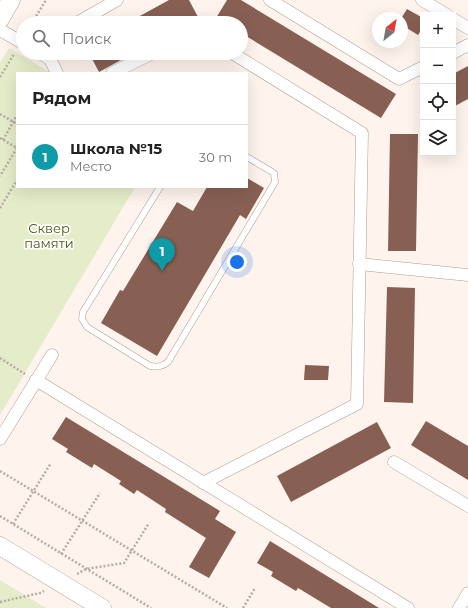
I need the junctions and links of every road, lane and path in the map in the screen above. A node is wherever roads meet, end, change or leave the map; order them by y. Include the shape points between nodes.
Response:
1 (11, 0) edge
2 (46, 0) edge
3 (117, 0) edge
4 (270, 0) edge
5 (422, 0) edge
6 (442, 12) edge
7 (36, 16) edge
8 (89, 16) edge
9 (0, 19) edge
10 (456, 21) edge
11 (468, 28) edge
12 (0, 30) edge
13 (16, 39) edge
14 (468, 45) edge
15 (456, 51) edge
16 (16, 52) edge
17 (51, 60) edge
18 (139, 60) edge
19 (243, 60) edge
20 (420, 68) edge
21 (57, 72) edge
22 (114, 72) edge
23 (0, 77) edge
24 (0, 114) edge
25 (16, 117) edge
26 (13, 122) junction
27 (16, 124) edge
28 (1, 139) edge
29 (248, 158) edge
30 (0, 176) edge
31 (16, 182) edge
32 (159, 188) edge
33 (0, 208) edge
34 (359, 264) junction
35 (468, 275) edge
36 (52, 355) dead end
37 (0, 358) edge
38 (36, 380) junction
39 (0, 439) edge
40 (394, 462) dead end
41 (51, 463) dead end
42 (0, 471) edge
43 (203, 483) junction
44 (34, 491) junction
45 (100, 493) dead end
46 (468, 506) edge
47 (0, 516) edge
48 (83, 520) junction
49 (149, 523) dead end
50 (13, 524) junction
51 (0, 546) edge
52 (132, 550) junction
53 (62, 554) junction
54 (86, 569) junction
55 (60, 582) junction
56 (255, 588) dead end
57 (468, 594) edge
58 (0, 602) edge
59 (102, 608) edge
60 (151, 608) edge
61 (228, 608) edge
62 (242, 608) edge
63 (408, 608) edge
64 (458, 608) edge

1 - 9 main road
2 - 7 path
3 - 8 street
4 - 20 street via 399,79
5 - 6 street
10 - 11 street
12 - 13 street
14 - 15 street
16 - 23 path
17 - 21 street
18 - 22 street
19 - 34 street via 362,133
24 - 26 path
25 - 26 path
26 - 27 path
26 - 28 path
28 - 30 path via 16,148
29 - 32 lane via 274,173 274,182 168,362 164,366 156,367 150,366 87,327 82,320 83,312
31 - 33 path
34 - 35 street
34 - 43 street via 357,404
36 - 38 street
37 - 38 path
38 - 39 street
38 - 43 street
40 - 46 street
41 - 44 path
42 - 44 path
43 - 63 street
44 - 48 path
44 - 50 path
45 - 48 path
47 - 50 path
48 - 52 path
48 - 53 path
49 - 52 path
50 - 53 path
51 - 55 main road
52 - 54 path via 124,563
52 - 61 path
53 - 54 path
54 - 55 path
54 - 60 path
55 - 58 path via 40,593
55 - 59 main road
56 - 62 path
57 - 64 street

